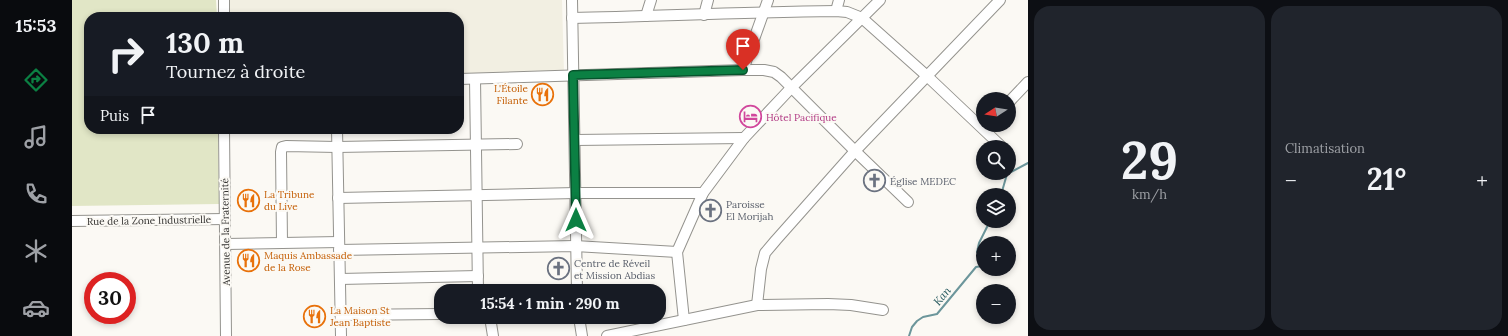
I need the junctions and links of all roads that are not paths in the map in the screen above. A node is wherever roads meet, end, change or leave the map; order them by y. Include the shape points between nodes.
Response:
1 (224, 0) edge
2 (572, 0) edge
3 (651, 0) edge
4 (708, 0) edge
5 (768, 0) edge
6 (840, 0) edge
7 (880, 0) edge
8 (1000, 0) edge
9 (836, 11) junction
10 (224, 12) edge
11 (765, 12) junction
12 (704, 15) junction
13 (646, 16) junction
14 (572, 18) junction
15 (862, 18) junction
16 (743, 70) junction
17 (573, 75) junction
18 (927, 76) junction
19 (464, 79) edge
20 (475, 79) junction
21 (1028, 82) edge
22 (792, 87) junction
23 (1016, 95) edge
24 (976, 119) edge
25 (989, 132) edge
26 (224, 134) edge
27 (337, 134) edge
28 (744, 138) junction
29 (575, 140) junction
30 (996, 140) edge
31 (517, 144) dead end
32 (477, 145) junction
33 (337, 147) junction
34 (855, 151) junction
35 (576, 193) junction
36 (703, 193) junction
37 (476, 195) junction
38 (338, 198) junction
39 (908, 202) dead end
40 (225, 220) junction
41 (72, 221) edge
42 (282, 243) junction
43 (226, 244) junction
44 (339, 246) junction
45 (576, 246) junction
46 (478, 248) junction
47 (677, 252) junction
48 (478, 276) junction
49 (340, 279) junction
50 (478, 284) edge
51 (577, 284) edge
52 (757, 305) junction
53 (883, 310) dead end
54 (434, 314) edge
55 (341, 316) junction
56 (684, 320) junction
57 (491, 324) edge
58 (580, 324) edge
59 (226, 336) edge
60 (341, 336) edge
61 (494, 336) edge
62 (582, 336) edge
63 (607, 336) edge

1 - 10 street
2 - 14 street
3 - 13 street
4 - 12 street
5 - 11 street
6 - 9 street
7 - 15 street
8 - 18 street
9 - 11 street
9 - 15 street via 848,12
11 - 12 street
11 - 16 street
12 - 13 street
13 - 14 street
14 - 17 street
15 - 18 street
15 - 22 street
16 - 17 street
16 - 22 street via 774,72
17 - 20 street
17 - 29 street
18 - 24 street
18 - 34 street
19 - 20 street
20 - 32 street
21 - 23 street
22 - 28 street
22 - 34 street
25 - 30 street
26 - 40 street, Avenue de la Fraternité
27 - 33 street
28 - 29 street
28 - 36 street
29 - 35 street
31 - 32 street
32 - 33 street
32 - 37 street
33 - 38 street
33 - 42 street via 282,148
34 - 39 street
34 - 52 street via 765,253
35 - 36 street
35 - 37 street
35 - 45 street
36 - 47 street
37 - 38 street
37 - 46 street
38 - 44 street
40 - 41 street, Rue de la Zone Industrielle
40 - 43 street, Avenue de la Fraternité
42 - 43 street
42 - 44 street
43 - 59 street, Avenue de la Fraternité
44 - 46 street
44 - 49 street
45 - 46 street
45 - 47 street
45 - 51 street
46 - 48 street
47 - 56 street
48 - 49 street
48 - 50 street
49 - 55 street
52 - 53 street via 828,304
52 - 56 street
54 - 55 street
55 - 60 street
56 - 63 street
57 - 61 street
58 - 62 street

